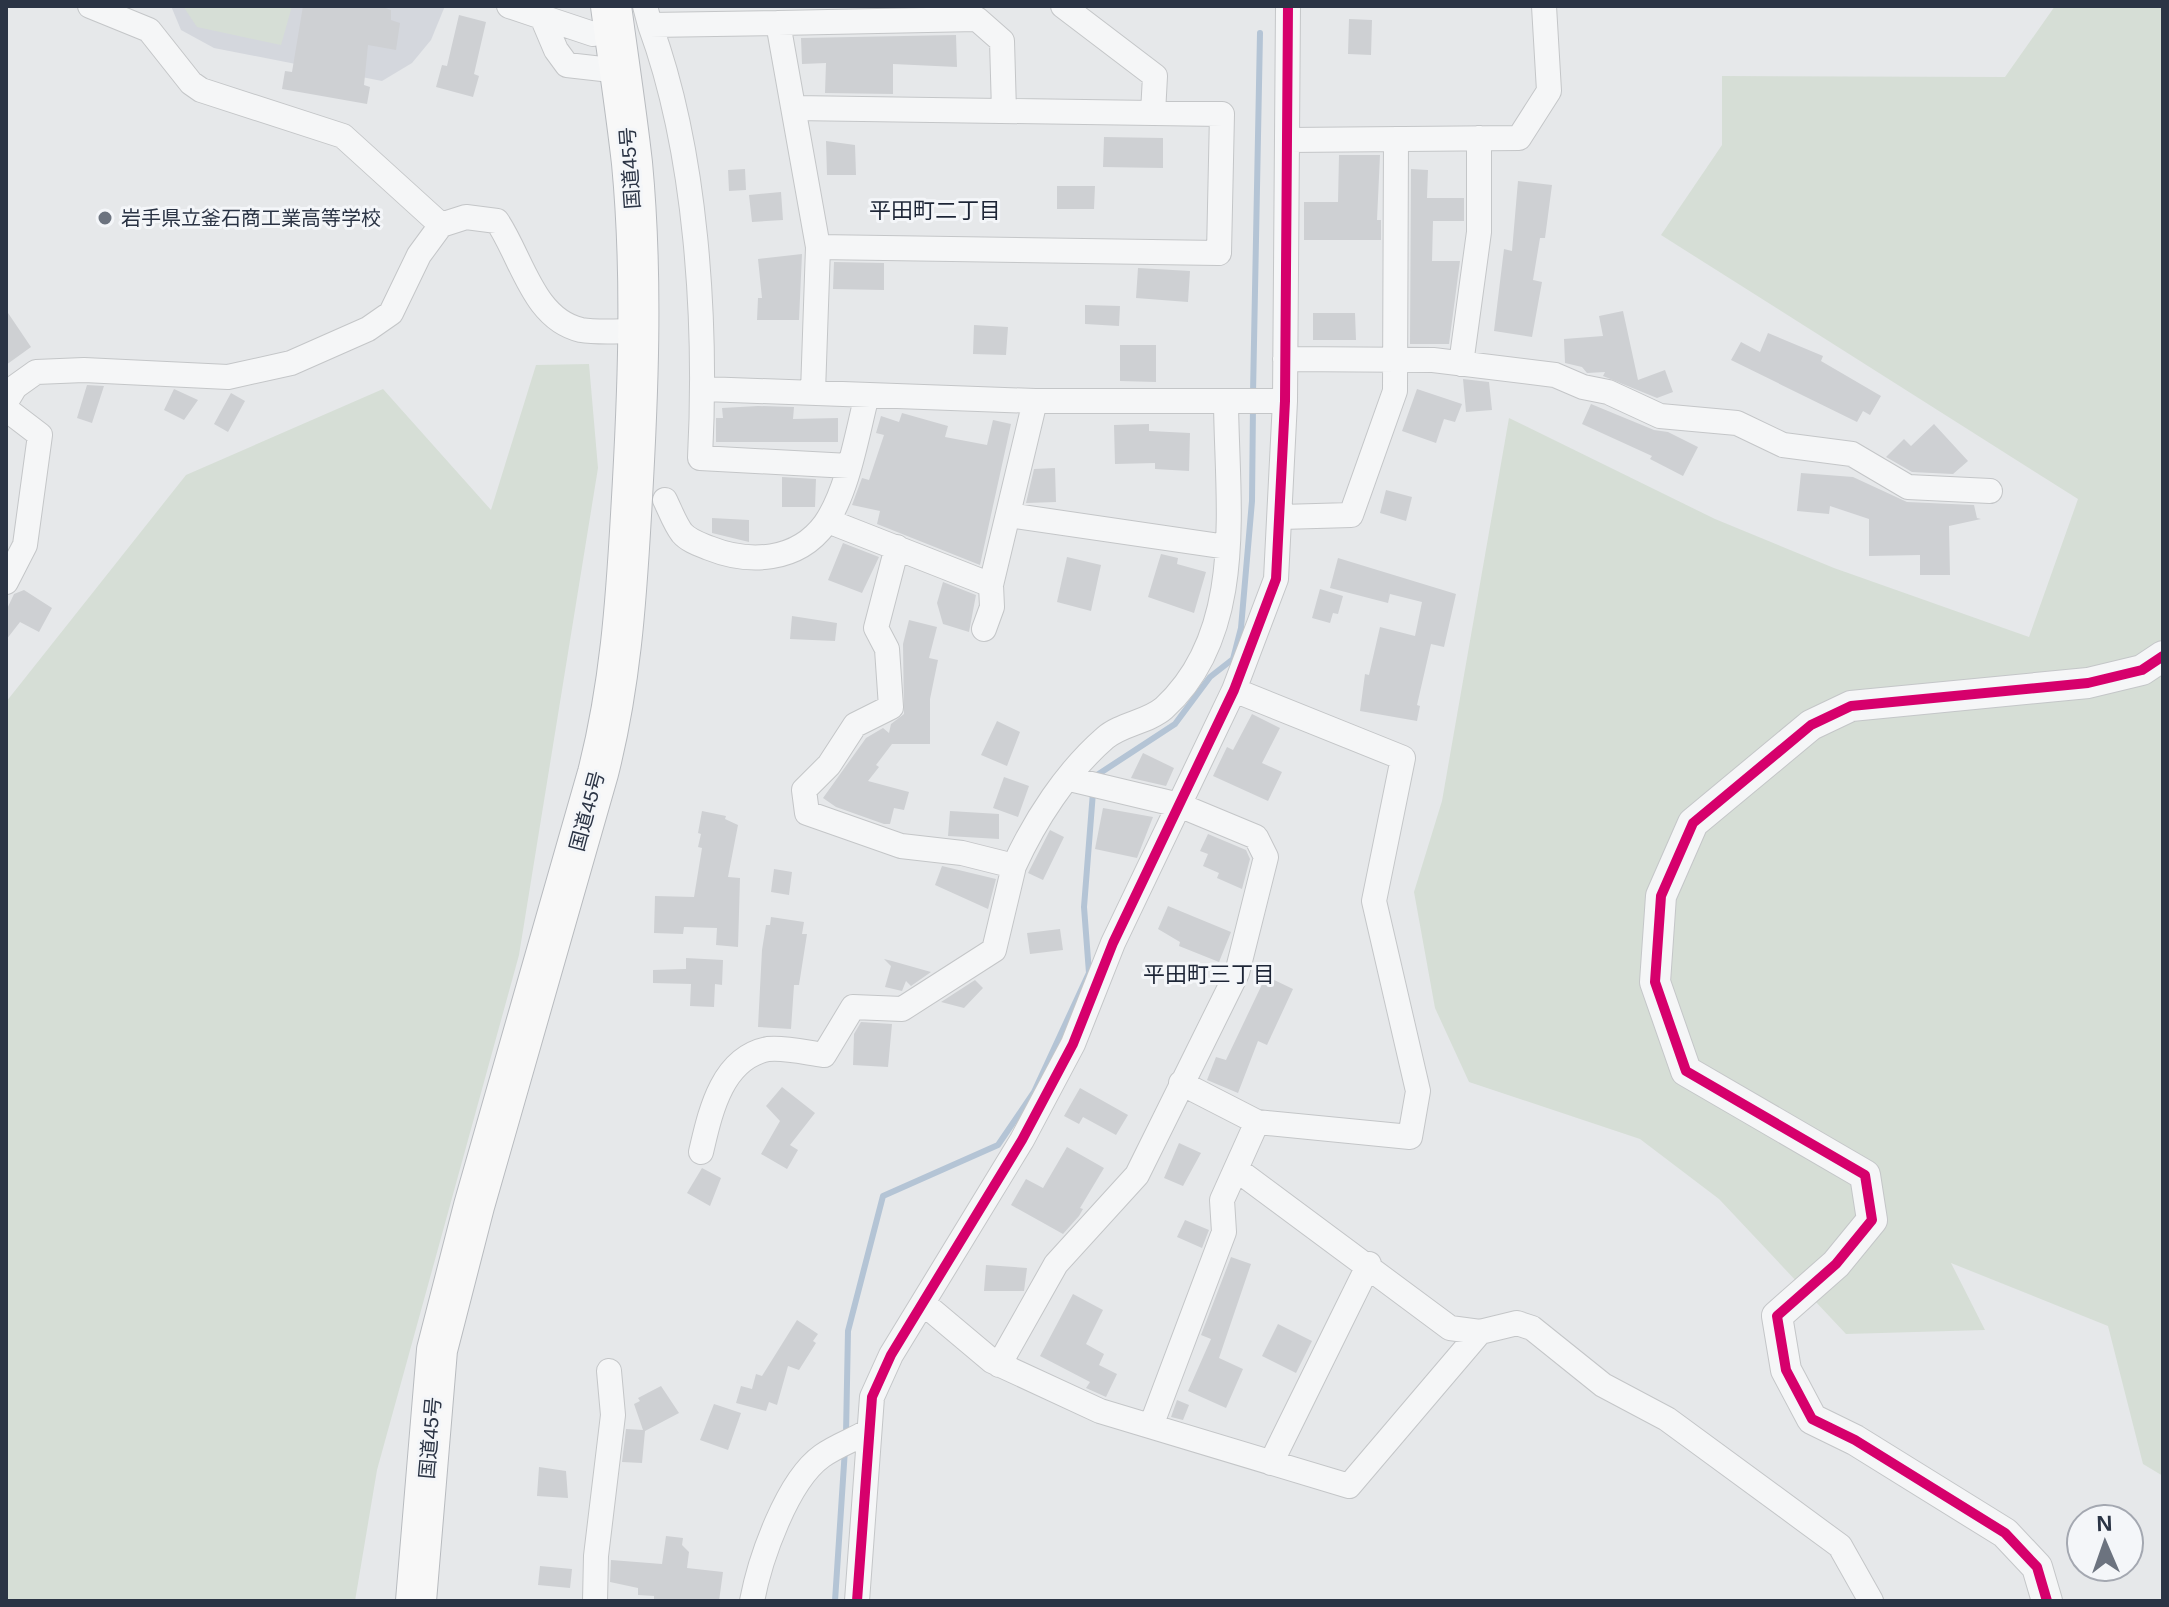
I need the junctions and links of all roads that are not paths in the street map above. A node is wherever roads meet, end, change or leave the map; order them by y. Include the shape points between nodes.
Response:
1 (90, 6) edge
2 (509, 6) edge
3 (1063, 6) edge
4 (1288, 6) edge
5 (1544, 6) edge
6 (905, 13) edge
7 (647, 16) edge
8 (542, 17) junction
9 (602, 20) edge
10 (778, 23) junction
11 (642, 65) junction
12 (794, 108) junction
13 (1004, 111) junction
14 (1153, 113) junction
15 (1479, 138) junction
16 (1396, 139) junction
17 (1288, 140) junction
18 (441, 225) junction
19 (818, 247) junction
20 (637, 331) junction
21 (1285, 359) junction
22 (1397, 359) junction
23 (1461, 364) junction
24 (704, 389) junction
25 (813, 392) junction
26 (867, 395) junction
27 (1035, 401) junction
28 (6, 402) edge
29 (1255, 402) junction
30 (6, 409) edge
31 (849, 466) junction
32 (1990, 491) dead end
33 (665, 500) dead end
34 (1008, 515) junction
35 (1281, 517) junction
36 (828, 521) junction
37 (897, 547) junction
38 (1227, 547) junction
39 (6, 582) edge
40 (991, 585) junction
41 (984, 629) dead end
42 (2163, 656) edge
43 (1234, 690) junction
44 (1085, 783) junction
45 (1179, 805) junction
46 (1014, 866) junction
47 (1181, 1083) junction
48 (1257, 1122) junction
49 (701, 1152) dead end
50 (1236, 1169) junction
51 (1369, 1264) junction
52 (923, 1303) junction
53 (1480, 1332) junction
54 (999, 1365) junction
55 (609, 1371) dead end
56 (1151, 1426) junction
57 (862, 1435) junction
58 (1271, 1463) junction
59 (416, 1601) edge
60 (595, 1601) edge
61 (752, 1601) edge
62 (857, 1601) edge
63 (1871, 1601) edge
64 (2047, 1601) edge

1 - 18 street via 149,30 201,90 350,142
2 - 8 street
3 - 14 street via 1155,76
4 - 17 street
5 - 15 street via 1549,91 1519,138
6 - 10 street
6 - 13 street via 977,19 1002,41
7 - 10 street
7 - 11 street
8 - 9 street
8 - 11 street via 567,65
9 - 11 highway, 国道45号
10 - 12 street
11 - 20 highway, 国道45号 via 632,165
11 - 24 street via 688,174
12 - 13 street
12 - 19 street
13 - 14 street
14 - 19 street via 1222,114 1219,253
15 - 16 street
15 - 23 street via 1479,232
16 - 17 street
16 - 22 street
17 - 21 street
18 - 20 street via 466,217 497,221 540,302 557,321 583,330
18 - 28 street via 419,255 391,313 368,329 291,363 228,377 36,372 15,387
19 - 25 street
20 - 59 highway, 国道45号 via 627,575 614,711 437,1350
21 - 22 street
21 - 29 street
22 - 23 street
22 - 35 street via 1395,391 1351,515
23 - 32 street via 1555,375 1660,416 1737,423 1783,445 1852,454 1908,487
24 - 25 street
24 - 31 street via 700,458
25 - 26 street
26 - 27 street
26 - 31 street
27 - 29 street
27 - 34 street
29 - 35 street
29 - 38 street
30 - 39 street via 40,435 25,545
31 - 36 street
33 - 36 street via 682,533 735,558 794,550 812,540
34 - 38 street
34 - 40 street
35 - 43 street via 1276,579
36 - 37 street
37 - 40 street
37 - 46 street via 876,628 887,649 891,707 855,725 829,765 804,790 807,813 901,846
38 - 44 street via 1220,610 1203,659 1163,709 1106,737
40 - 41 street via 992,607
42 - 64 street via 2142,670 2088,683 1851,706 1811,725 1693,823 1661,896 1655,982 1686,1071 1865,1175 1872,1220 1836,1264 1777,1316 1786,1370 1812,1419 2005,1533 2037,1567
43 - 45 street
43 - 48 street via 1403,758 1374,901 1418,1091 1410,1137
44 - 45 street
44 - 46 street via 1035,822
45 - 47 street via 1256,837 1266,857 1237,973
45 - 52 street via 1113,943 1073,1044
46 - 49 street via 994,950 902,1009 853,1007 824,1055 768,1049 732,1069 711,1108
47 - 48 street
47 - 54 street via 1137,1175 1056,1264
48 - 50 street
50 - 51 street
50 - 56 street via 1222,1200 1224,1232
51 - 53 street via 1450,1328
51 - 58 street
52 - 54 street
52 - 57 street via 891,1355
53 - 58 street via 1349,1486
53 - 63 street via 1506,1323 1532,1328 1603,1385 1667,1419 1840,1546
54 - 56 street via 1100,1411
55 - 60 street via 613,1415
56 - 58 street
57 - 61 street via 821,1456 792,1490
57 - 62 street via 864,1532

